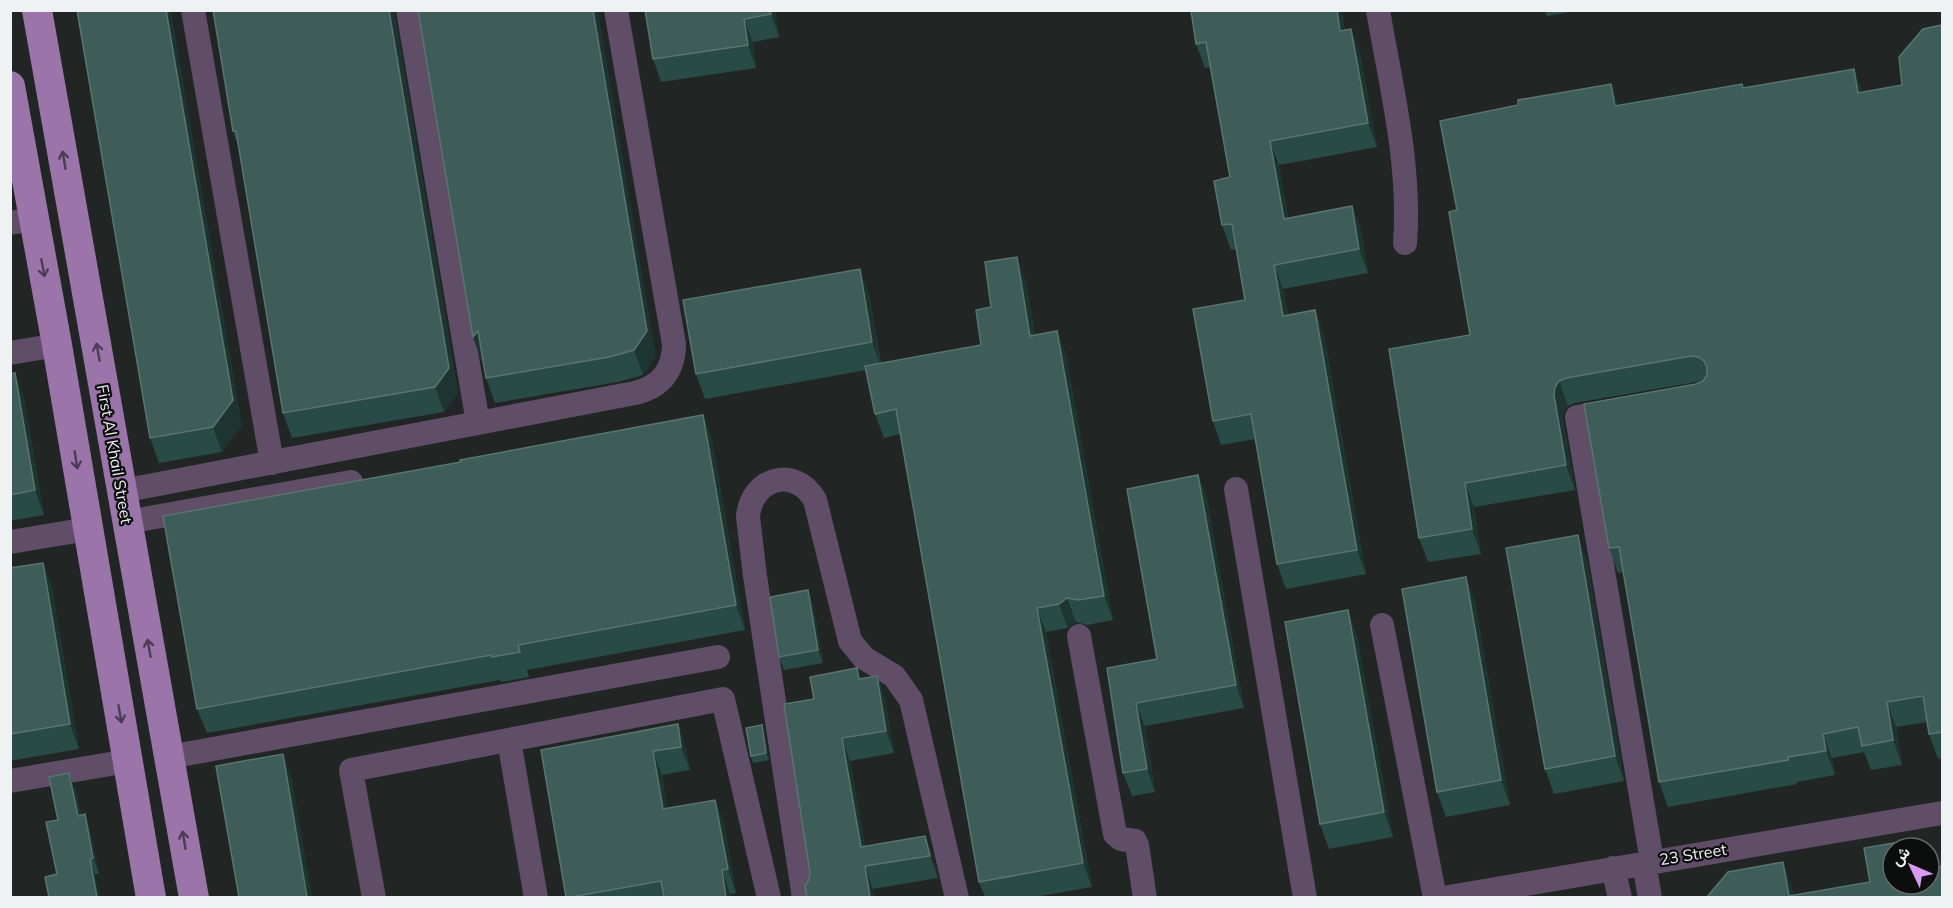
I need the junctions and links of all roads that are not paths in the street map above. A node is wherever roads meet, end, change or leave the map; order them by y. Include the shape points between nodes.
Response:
1 (193, 10) edge
2 (408, 10) edge
3 (616, 10) edge
4 (1378, 10) edge
5 (39, 13) edge
6 (10, 86) edge
7 (22, 221) edge
8 (1406, 243) dead end
9 (57, 345) junction
10 (10, 353) edge
11 (1645, 405) edge
12 (478, 423) junction
13 (272, 463) junction
14 (373, 478) edge
15 (1236, 489) dead end
16 (122, 491) junction
17 (127, 522) junction
18 (88, 529) junction
19 (10, 542) edge
20 (1382, 625) dead end
21 (1079, 636) dead end
22 (718, 657) dead end
23 (509, 740) junction
24 (169, 757) junction
25 (128, 761) junction
26 (10, 781) edge
27 (1942, 813) edge
28 (1648, 862) junction
29 (1613, 868) junction
30 (152, 897) edge
31 (194, 897) edge
32 (375, 897) edge
33 (536, 897) edge
34 (769, 897) edge
35 (804, 897) edge
36 (957, 897) edge
37 (1145, 897) edge
38 (1305, 897) edge
39 (1435, 897) edge
40 (1443, 897) edge
41 (1620, 897) edge
42 (1650, 897) edge

1 - 13 street
2 - 12 street
3 - 12 street via 674,344 671,367 657,385 646,390
4 - 8 street via 1404,161
16 -> 5 main road, First Al Khail Street
6 - 7 main road
7 -> 9 main road
9 - 10 street
9 -> 18 main road
11 - 28 street via 1577,417
12 - 13 street
13 - 16 street
14 - 17 street
15 - 38 street
16 - 17 main road, First Al Khail Street
24 -> 17 main road, First Al Khail Street
18 - 19 street
18 -> 25 main road
20 - 39 street
21 - 37 street via 1114,829 1117,837 1131,839 1137,845
22 - 24 street
23 - 32 street via 351,770
23 - 33 street
23 - 34 street via 723,699
31 -> 24 main road, First Al Khail Street
25 - 26 street
25 - 30 main road
27 - 28 street, 23 Street
28 - 29 street, 23 Street
28 - 42 street
29 - 40 street, 23 Street
29 - 41 street
35 - 36 street via 748,517 755,494 768,483 784,479 806,487 815,500 850,641 864,658 894,676 911,700

